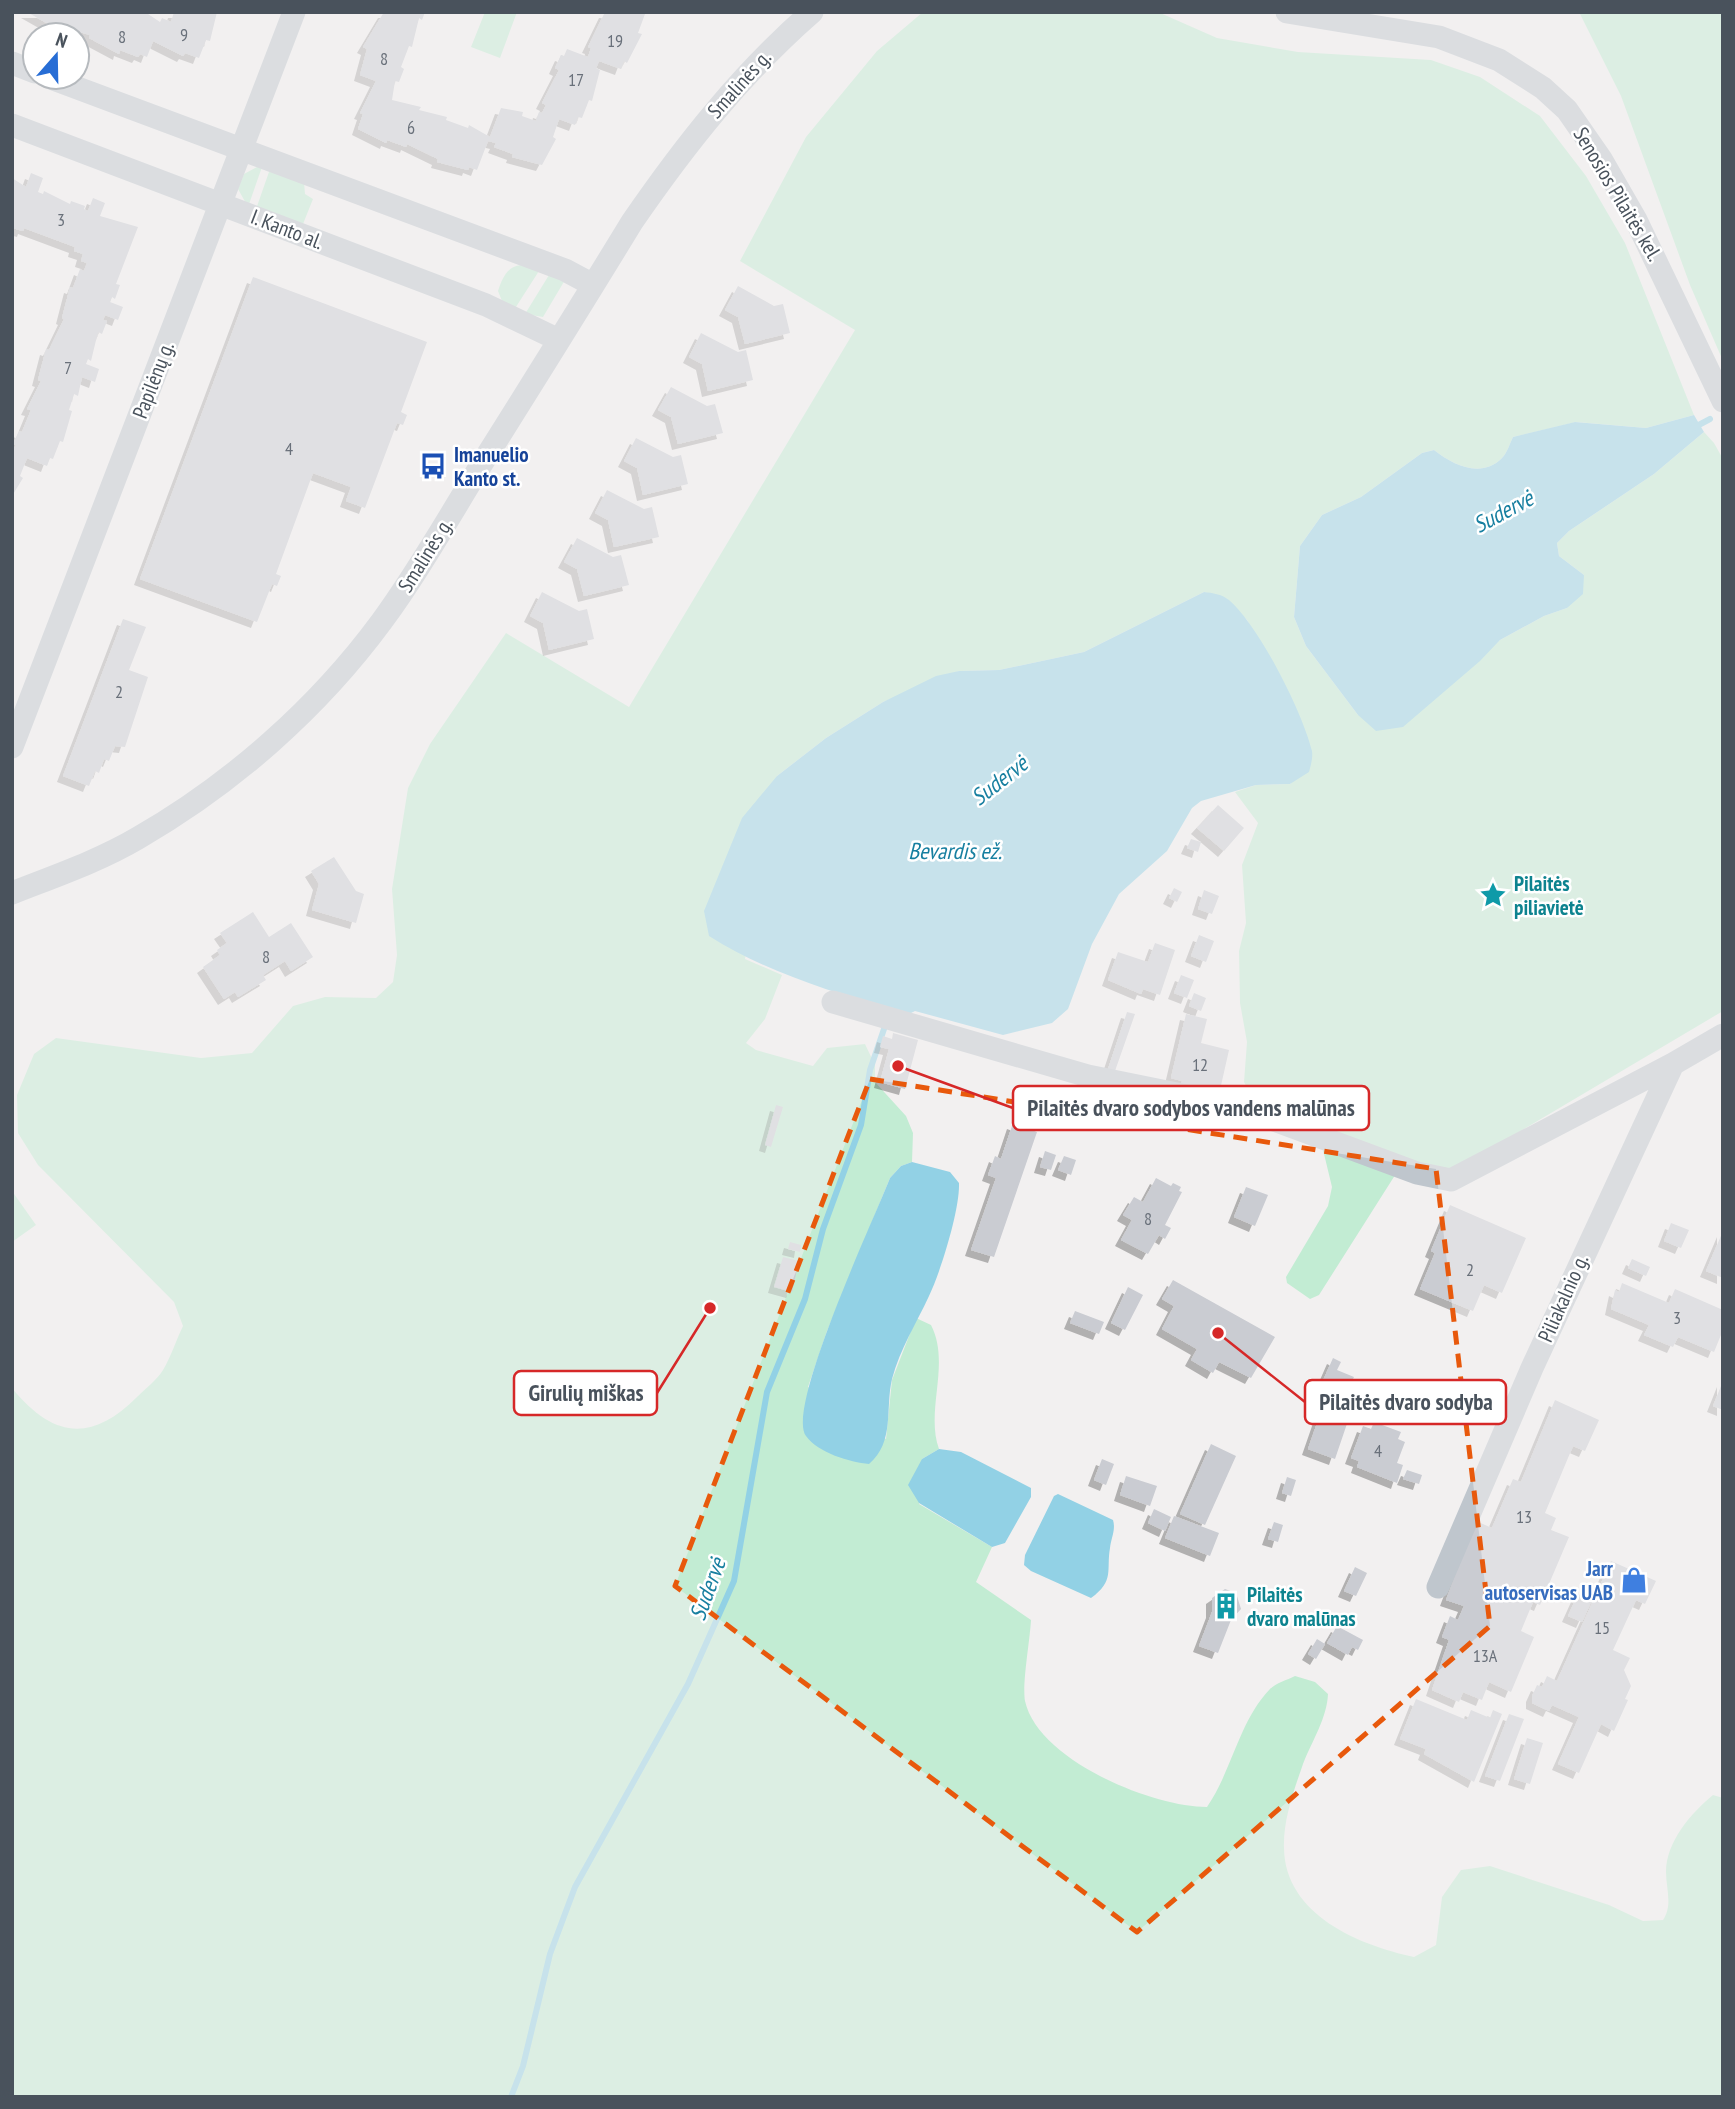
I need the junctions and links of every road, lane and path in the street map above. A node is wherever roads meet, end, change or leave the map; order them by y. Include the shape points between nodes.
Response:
1 (293, 12) edge
2 (812, 12) edge
3 (1287, 12) edge
4 (85, 91) edge
5 (12, 125) edge
6 (241, 151) junction
7 (221, 204) junction
8 (593, 285) junction
9 (559, 340) junction
10 (1723, 401) edge
11 (12, 747) edge
12 (12, 892) edge
13 (833, 1002) dead end
14 (1723, 1035) edge
15 (1673, 1065) junction
16 (1438, 1587) dead end

1 - 6 street, Papilėnų g.
2 - 8 street, Smalinės g. via 768,50 707,118
3 - 10 street, Senosios Pilaitės kel. via 1439,37 1499,60 1551,95 1594,149 1636,220
4 - 6 street
5 - 7 street, I. Kanto al.
6 - 7 street, Papilėnų g.
6 - 8 street via 565,270
7 - 9 street, I. Kanto al. via 486,305
7 - 11 street, Papilėnų g.
8 - 9 street, Smalinės g.
9 - 12 street, Smalinės g. via 411,580 361,649 319,695 264,748 170,818 75,869
13 - 15 street via 1088,1076 1236,1106 1417,1173 1451,1180
14 - 15 street
15 - 16 street, Piliakalnio g. via 1532,1368

